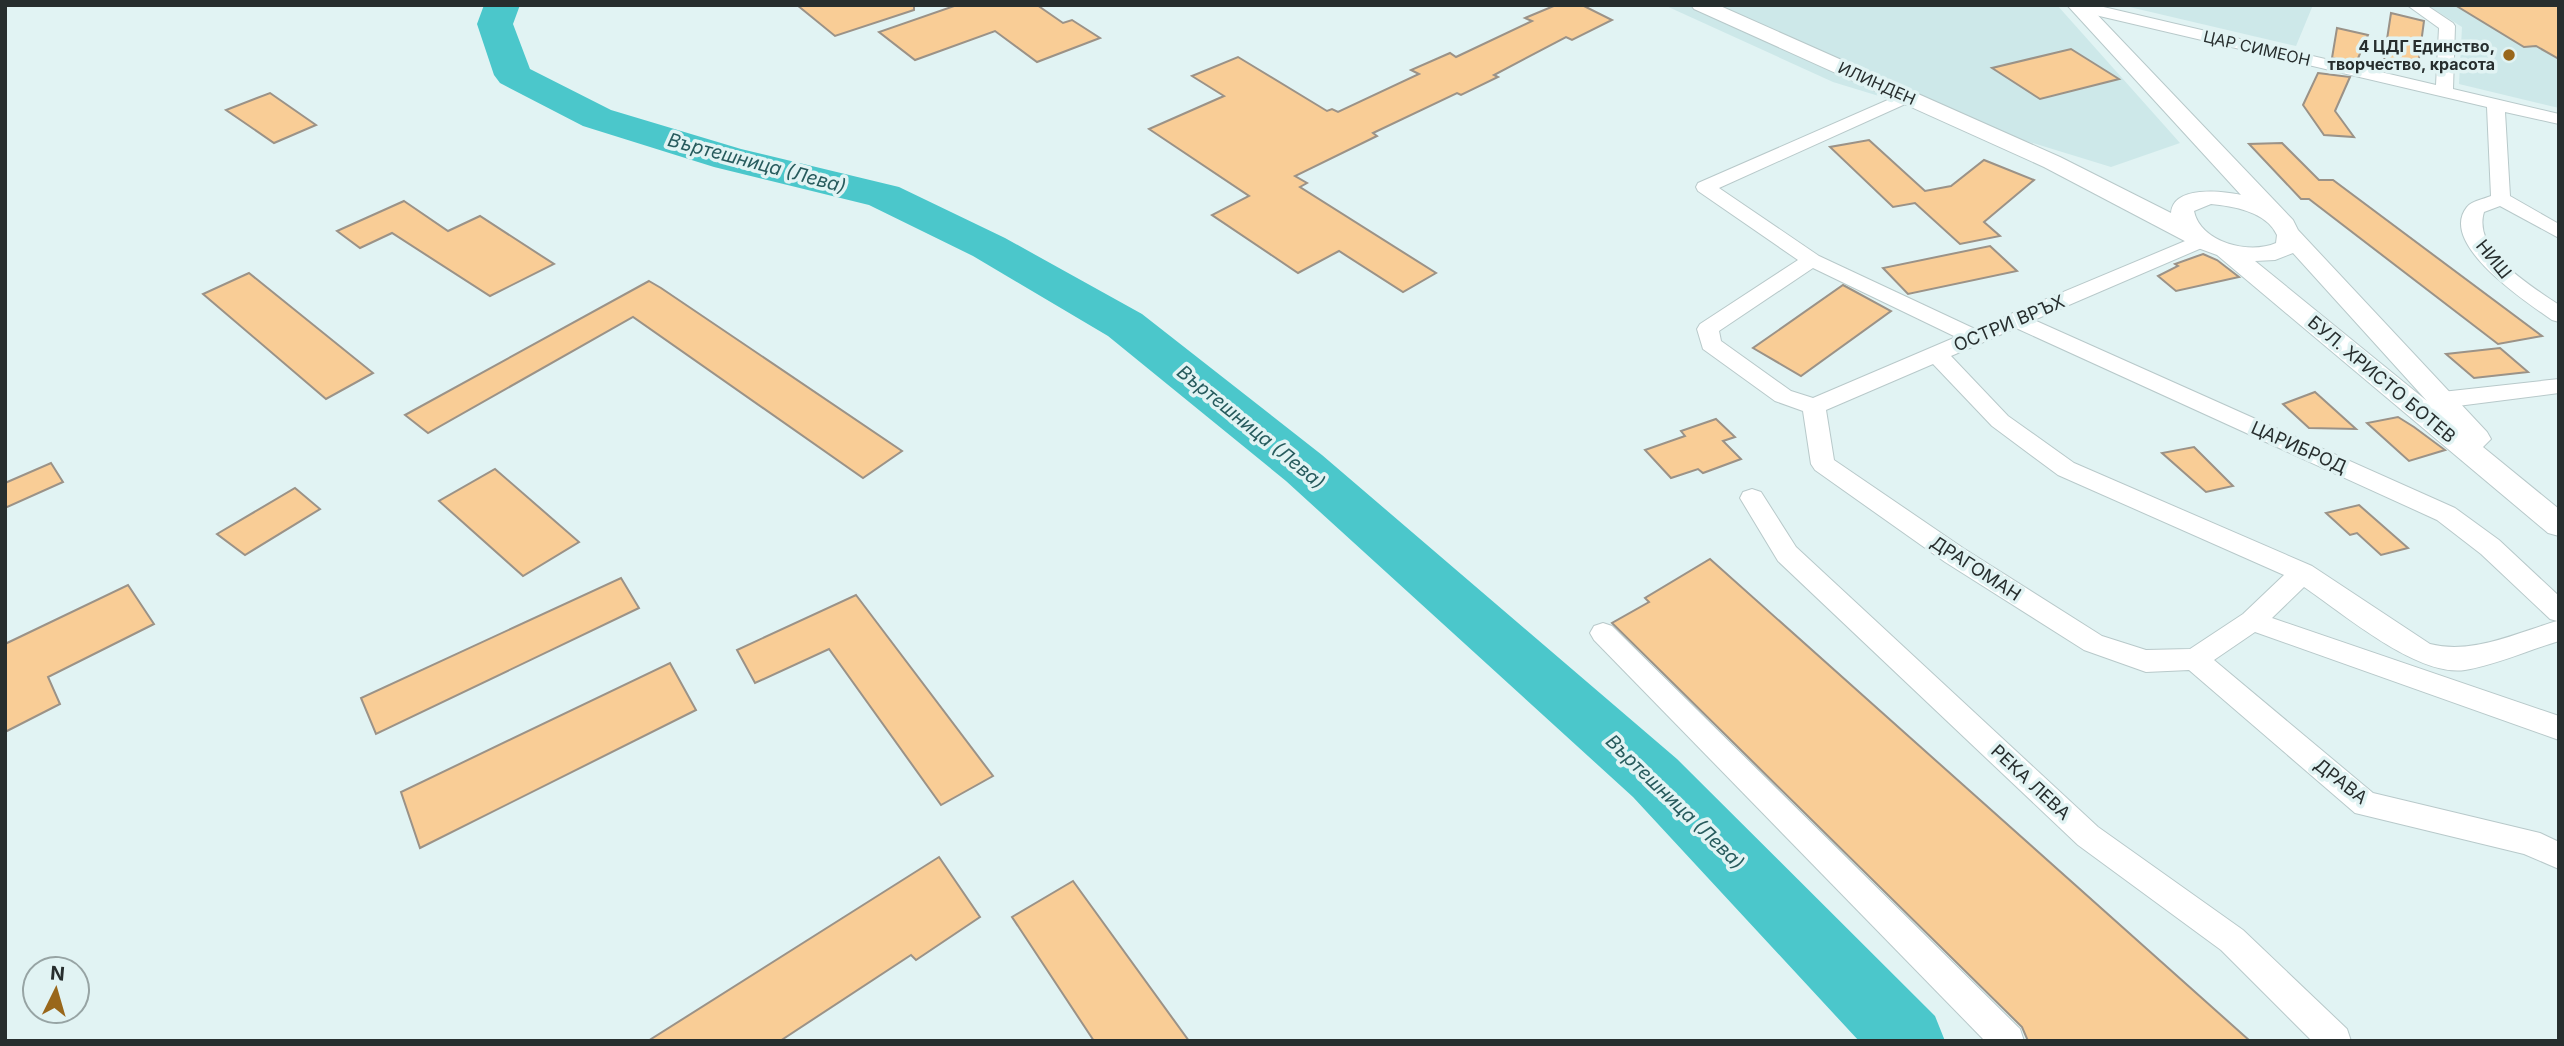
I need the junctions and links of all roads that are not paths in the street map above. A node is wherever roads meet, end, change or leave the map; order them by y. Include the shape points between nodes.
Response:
1 (1701, 5) edge
2 (2078, 5) edge
3 (2415, 5) edge
4 (2444, 92) junction
5 (1906, 97) junction
6 (2496, 104) junction
7 (2559, 119) edge
8 (2212, 152) junction
9 (2052, 162) junction
10 (2211, 197) junction
11 (2501, 200) junction
12 (2188, 203) junction
13 (2281, 225) junction
14 (2559, 232) edge
15 (2209, 242) junction
16 (1812, 260) junction
17 (2559, 315) edge
18 (2016, 320) junction
19 (1975, 338) junction
20 (1937, 354) junction
21 (2559, 386) edge
22 (2442, 400) junction
23 (1814, 406) junction
24 (1752, 498) dead end
25 (2548, 516) edge
26 (2303, 573) junction
27 (2559, 612) edge
28 (2252, 621) junction
29 (2559, 631) edge
30 (1603, 633) dead end
31 (2195, 659) junction
32 (2559, 728) edge
33 (2559, 856) edge
34 (2008, 1041) edge
35 (2335, 1041) edge

1 - 5 street, ИЛИНДЕН
2 - 4 street, ЦАР СИМЕОН
2 - 8 street, БУЛ. ХРИСТО БОТЕВ
3 - 4 street via 2447,26
4 - 6 street, ЦАР СИМЕОН
5 - 9 street, ИЛИНДЕН
5 - 16 street via 1705,187
6 - 7 street, ЦАР СИМЕОН
6 - 11 street
8 - 10 street, БУЛ. ХРИСТО БОТЕВ via 2224,184
8 - 13 street, БУЛ. ХРИСТО БОТЕВ
9 - 12 street, ИЛИНДЕН
9 - 15 street, ИЛИНДЕН
10 - 12 street
10 - 13 street via 2235,200
11 - 14 street
11 - 17 street, НИШ via 2475,209 2471,226 2480,248 2504,276
12 - 15 street via 2182,218
13 - 15 street via 2287,247 2273,254 2251,255
13 - 22 street, БУЛ. ХРИСТО БОТЕВ
15 - 18 street, ОСТРИ ВРЪХ
15 - 25 street, БУЛ. ХРИСТО БОТЕВ
16 - 19 street
16 - 23 street via 1708,329 1711,344 1783,396
18 - 19 street, ОСТРИ ВРЪХ
18 - 27 street, ЦАРИБРОД via 2446,514 2490,547
19 - 20 street, ОСТРИ ВРЪХ
20 - 23 street, ОСТРИ ВРЪХ
20 - 26 street via 2000,421 2066,469
21 - 22 street
22 - 25 street, БУЛ. ХРИСТО БОТЕВ
23 - 31 street, ДРАГОМАН via 1823,464 1954,555 2093,643 2146,661
24 - 35 street, РЕКА ЛЕВА via 1787,554 2088,836 2232,940
26 - 28 street
26 - 29 street via 2422,653 2446,659 2465,659
28 - 31 street
28 - 32 street
30 - 34 street
31 - 33 street, ДРАВА via 2365,804 2529,842

